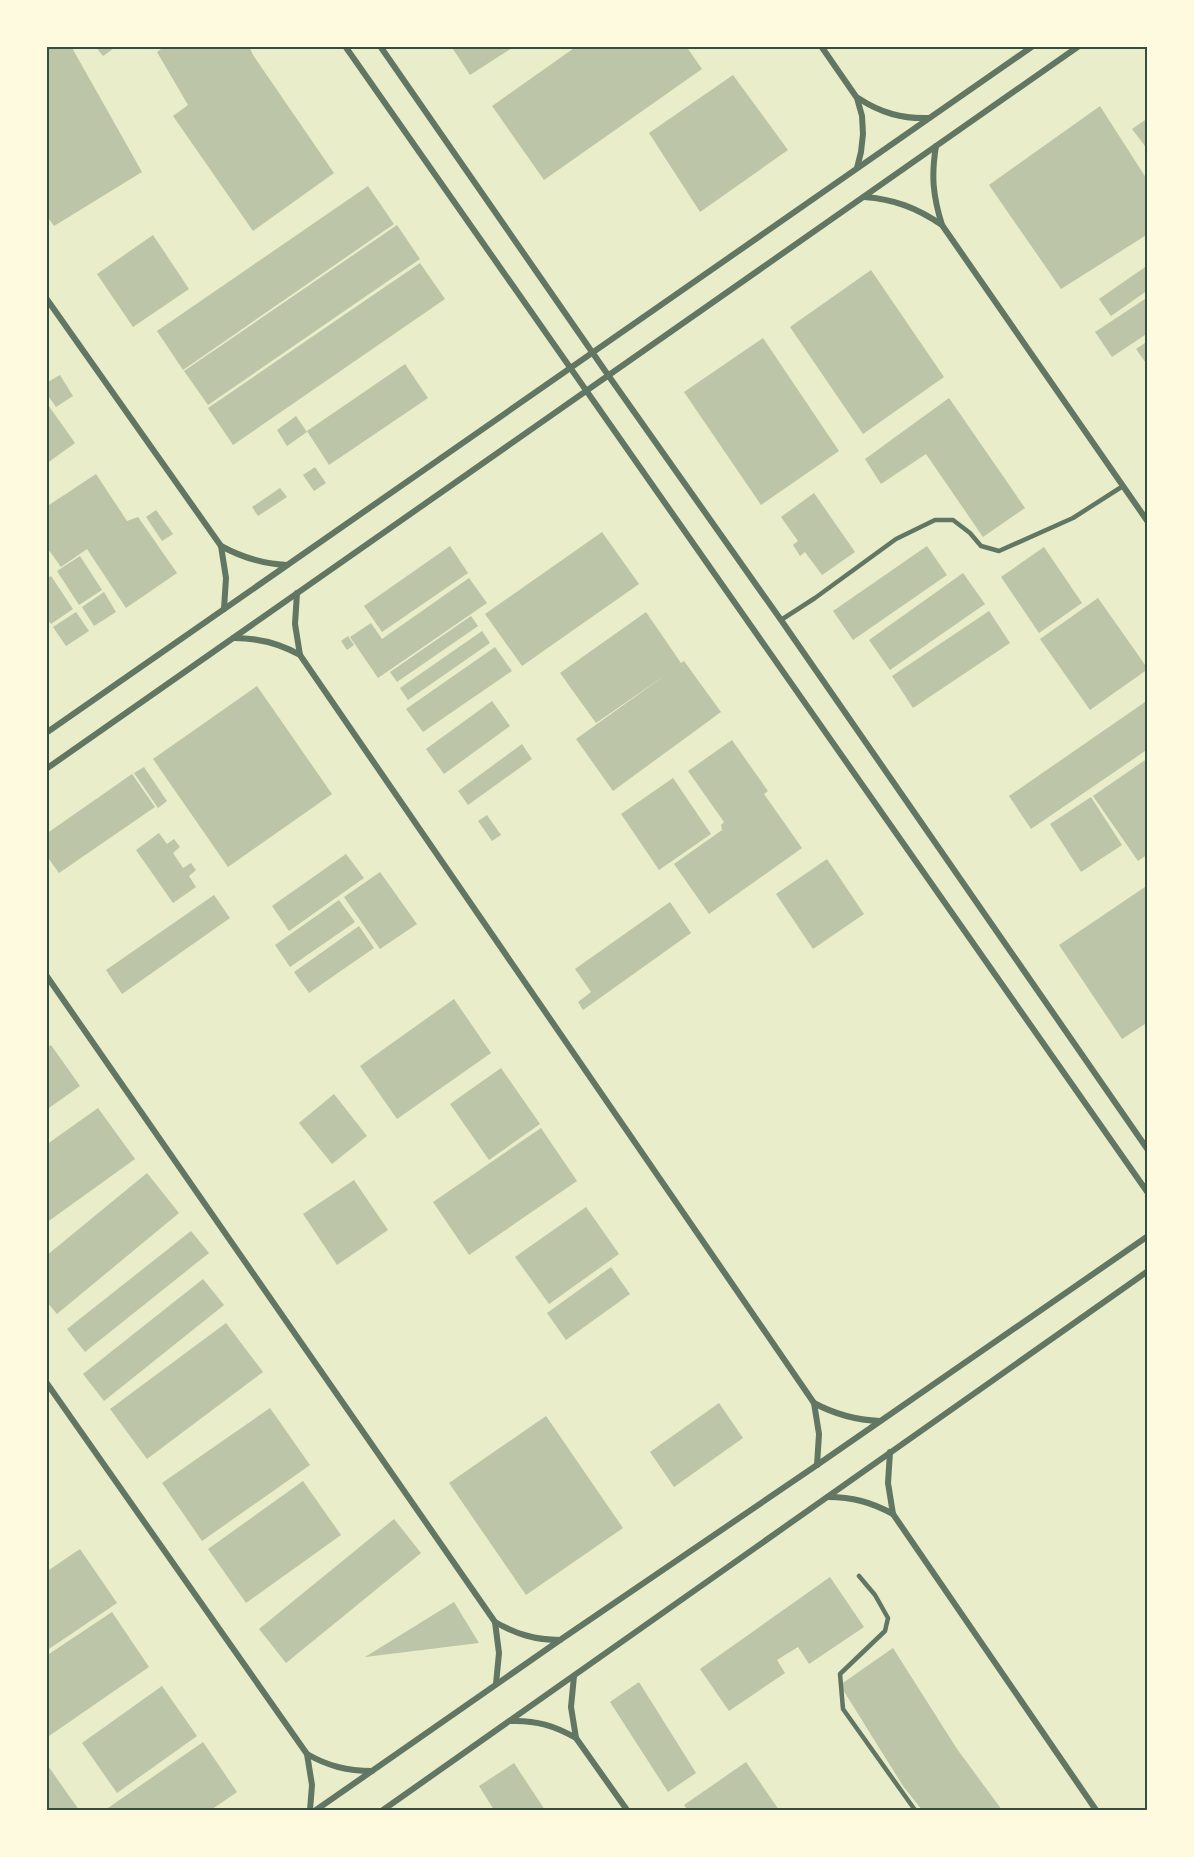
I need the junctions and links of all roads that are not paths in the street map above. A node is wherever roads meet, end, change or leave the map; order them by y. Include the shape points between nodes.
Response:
1 (345, 46) edge
2 (380, 46) edge
3 (822, 46) edge
4 (1032, 46) edge
5 (1079, 46) edge
6 (857, 98) junction
7 (929, 118) junction
8 (936, 146) junction
9 (856, 169) junction
10 (863, 197) junction
11 (942, 225) junction
12 (46, 298) edge
13 (592, 352) junction
14 (570, 368) junction
15 (608, 375) junction
16 (586, 391) junction
17 (1123, 486) junction
18 (1148, 522) edge
19 (221, 546) junction
20 (288, 565) junction
21 (297, 593) junction
22 (224, 609) junction
23 (781, 620) junction
24 (234, 638) junction
25 (300, 655) junction
26 (46, 733) edge
27 (46, 769) edge
28 (46, 975) edge
29 (1146, 1147) edge
30 (1148, 1193) edge
31 (1148, 1236) edge
32 (1148, 1270) edge
33 (46, 1382) edge
34 (814, 1403) junction
35 (881, 1421) junction
36 (890, 1452) junction
37 (817, 1465) junction
38 (826, 1497) junction
39 (893, 1514) junction
40 (859, 1576) dead end
41 (495, 1622) junction
42 (561, 1640) junction
43 (574, 1676) junction
44 (496, 1684) junction
45 (510, 1721) junction
46 (576, 1738) junction
47 (307, 1754) junction
48 (373, 1771) junction
49 (309, 1810) edge
50 (316, 1810) edge
51 (384, 1810) edge
52 (627, 1810) edge
53 (915, 1810) edge
54 (1096, 1810) edge

1 - 14 street
2 - 13 street
3 - 6 street
4 - 7 street
5 - 8 street
6 - 7 street via 891,115
6 - 9 street via 863,134
7 - 9 street
8 - 10 street
8 - 11 street via 933,186
9 - 13 street
10 - 11 street via 905,204
10 - 15 street
11 - 17 street
12 - 19 street
13 - 14 street
13 - 15 street
14 - 16 street
14 - 20 street
15 - 16 street
15 - 23 street
16 - 21 street
16 - 30 street
17 - 18 street
17 - 23 lane via 1073,518 999,551 981,546 953,520 935,520 896,539
19 - 20 street via 253,561
19 - 22 street via 226,578
20 - 22 street
21 - 24 street
21 - 25 street via 295,624
22 - 26 street
23 - 29 street
24 - 25 street via 268,641
24 - 27 street
25 - 34 street
28 - 41 street
31 - 35 street
32 - 36 street
33 - 47 street
34 - 35 street via 846,1418
34 - 37 street via 819,1434
35 - 37 street
36 - 38 street
36 - 39 street via 888,1483
37 - 42 street
38 - 39 street via 861,1500
38 - 43 street
39 - 54 street
40 - 53 lane via 888,1618 885,1631 840,1674 843,1709
41 - 42 street via 526,1637
41 - 44 street via 499,1653
42 - 44 street
43 - 45 street
43 - 46 street via 571,1707
44 - 48 street
45 - 46 street via 545,1724
45 - 51 street
46 - 52 street
47 - 48 street via 338,1768
47 - 49 street via 312,1785
48 - 50 street

